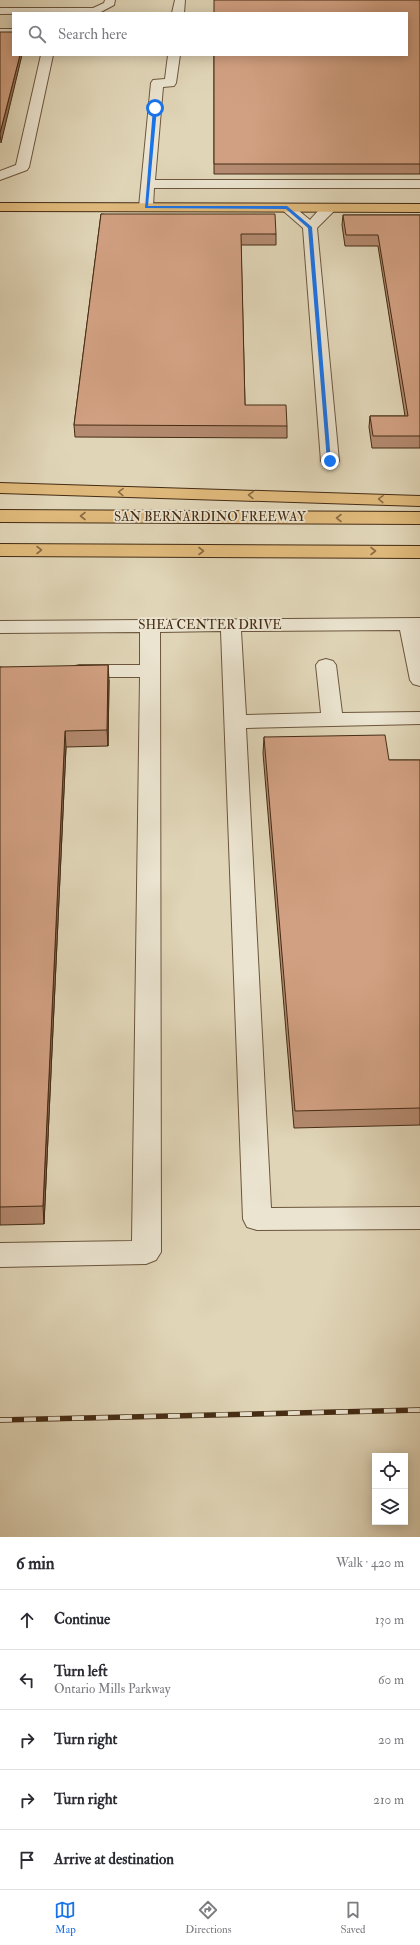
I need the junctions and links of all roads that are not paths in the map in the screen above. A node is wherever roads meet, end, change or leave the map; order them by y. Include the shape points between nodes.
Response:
1 (110, 0) edge
2 (180, 0) edge
3 (0, 11) edge
4 (178, 12) edge
5 (0, 32) edge
6 (12, 32) edge
7 (47, 56) edge
8 (174, 56) edge
9 (0, 176) edge
10 (148, 184) junction
11 (420, 184) edge
12 (0, 207) edge
13 (146, 208) junction
14 (287, 208) junction
15 (330, 208) junction
16 (420, 208) edge
17 (310, 227) junction
18 (330, 461) dead end
19 (0, 488) edge
20 (420, 501) edge
21 (0, 516) edge
22 (420, 518) edge
23 (0, 550) edge
24 (420, 552) edge
25 (415, 624) edge
26 (231, 625) junction
27 (150, 626) junction
28 (0, 627) edge
29 (326, 665) dead end
30 (63, 671) edge
31 (150, 671) junction
32 (419, 674) edge
33 (420, 718) edge
34 (332, 719) junction
35 (235, 722) junction
36 (420, 1218) edge
37 (0, 1255) edge

1 - 3 street via 109,5 94,11
2 - 4 street
5 - 6 street
7 - 9 street via 22,167
8 - 10 street via 170,83 157,83
10 - 11 street
10 - 13 street
12 - 13 main road
13 - 14 main road
14 - 15 main road
14 - 17 street
15 - 16 main road
15 - 17 street
17 - 18 street
20 -> 19 main road
22 -> 21 main road, SAN BERNARDINO FREEWAY
23 -> 24 main road
25 - 26 street, SHEA CENTER DRIVE
25 - 32 street
26 - 27 street, SHEA CENTER DRIVE
26 - 35 street
27 - 28 street, SHEA CENTER DRIVE
27 - 31 street
29 - 34 street
30 - 31 street
31 - 37 street via 146,1252
33 - 34 street
34 - 35 street
35 - 36 street via 257,1219

